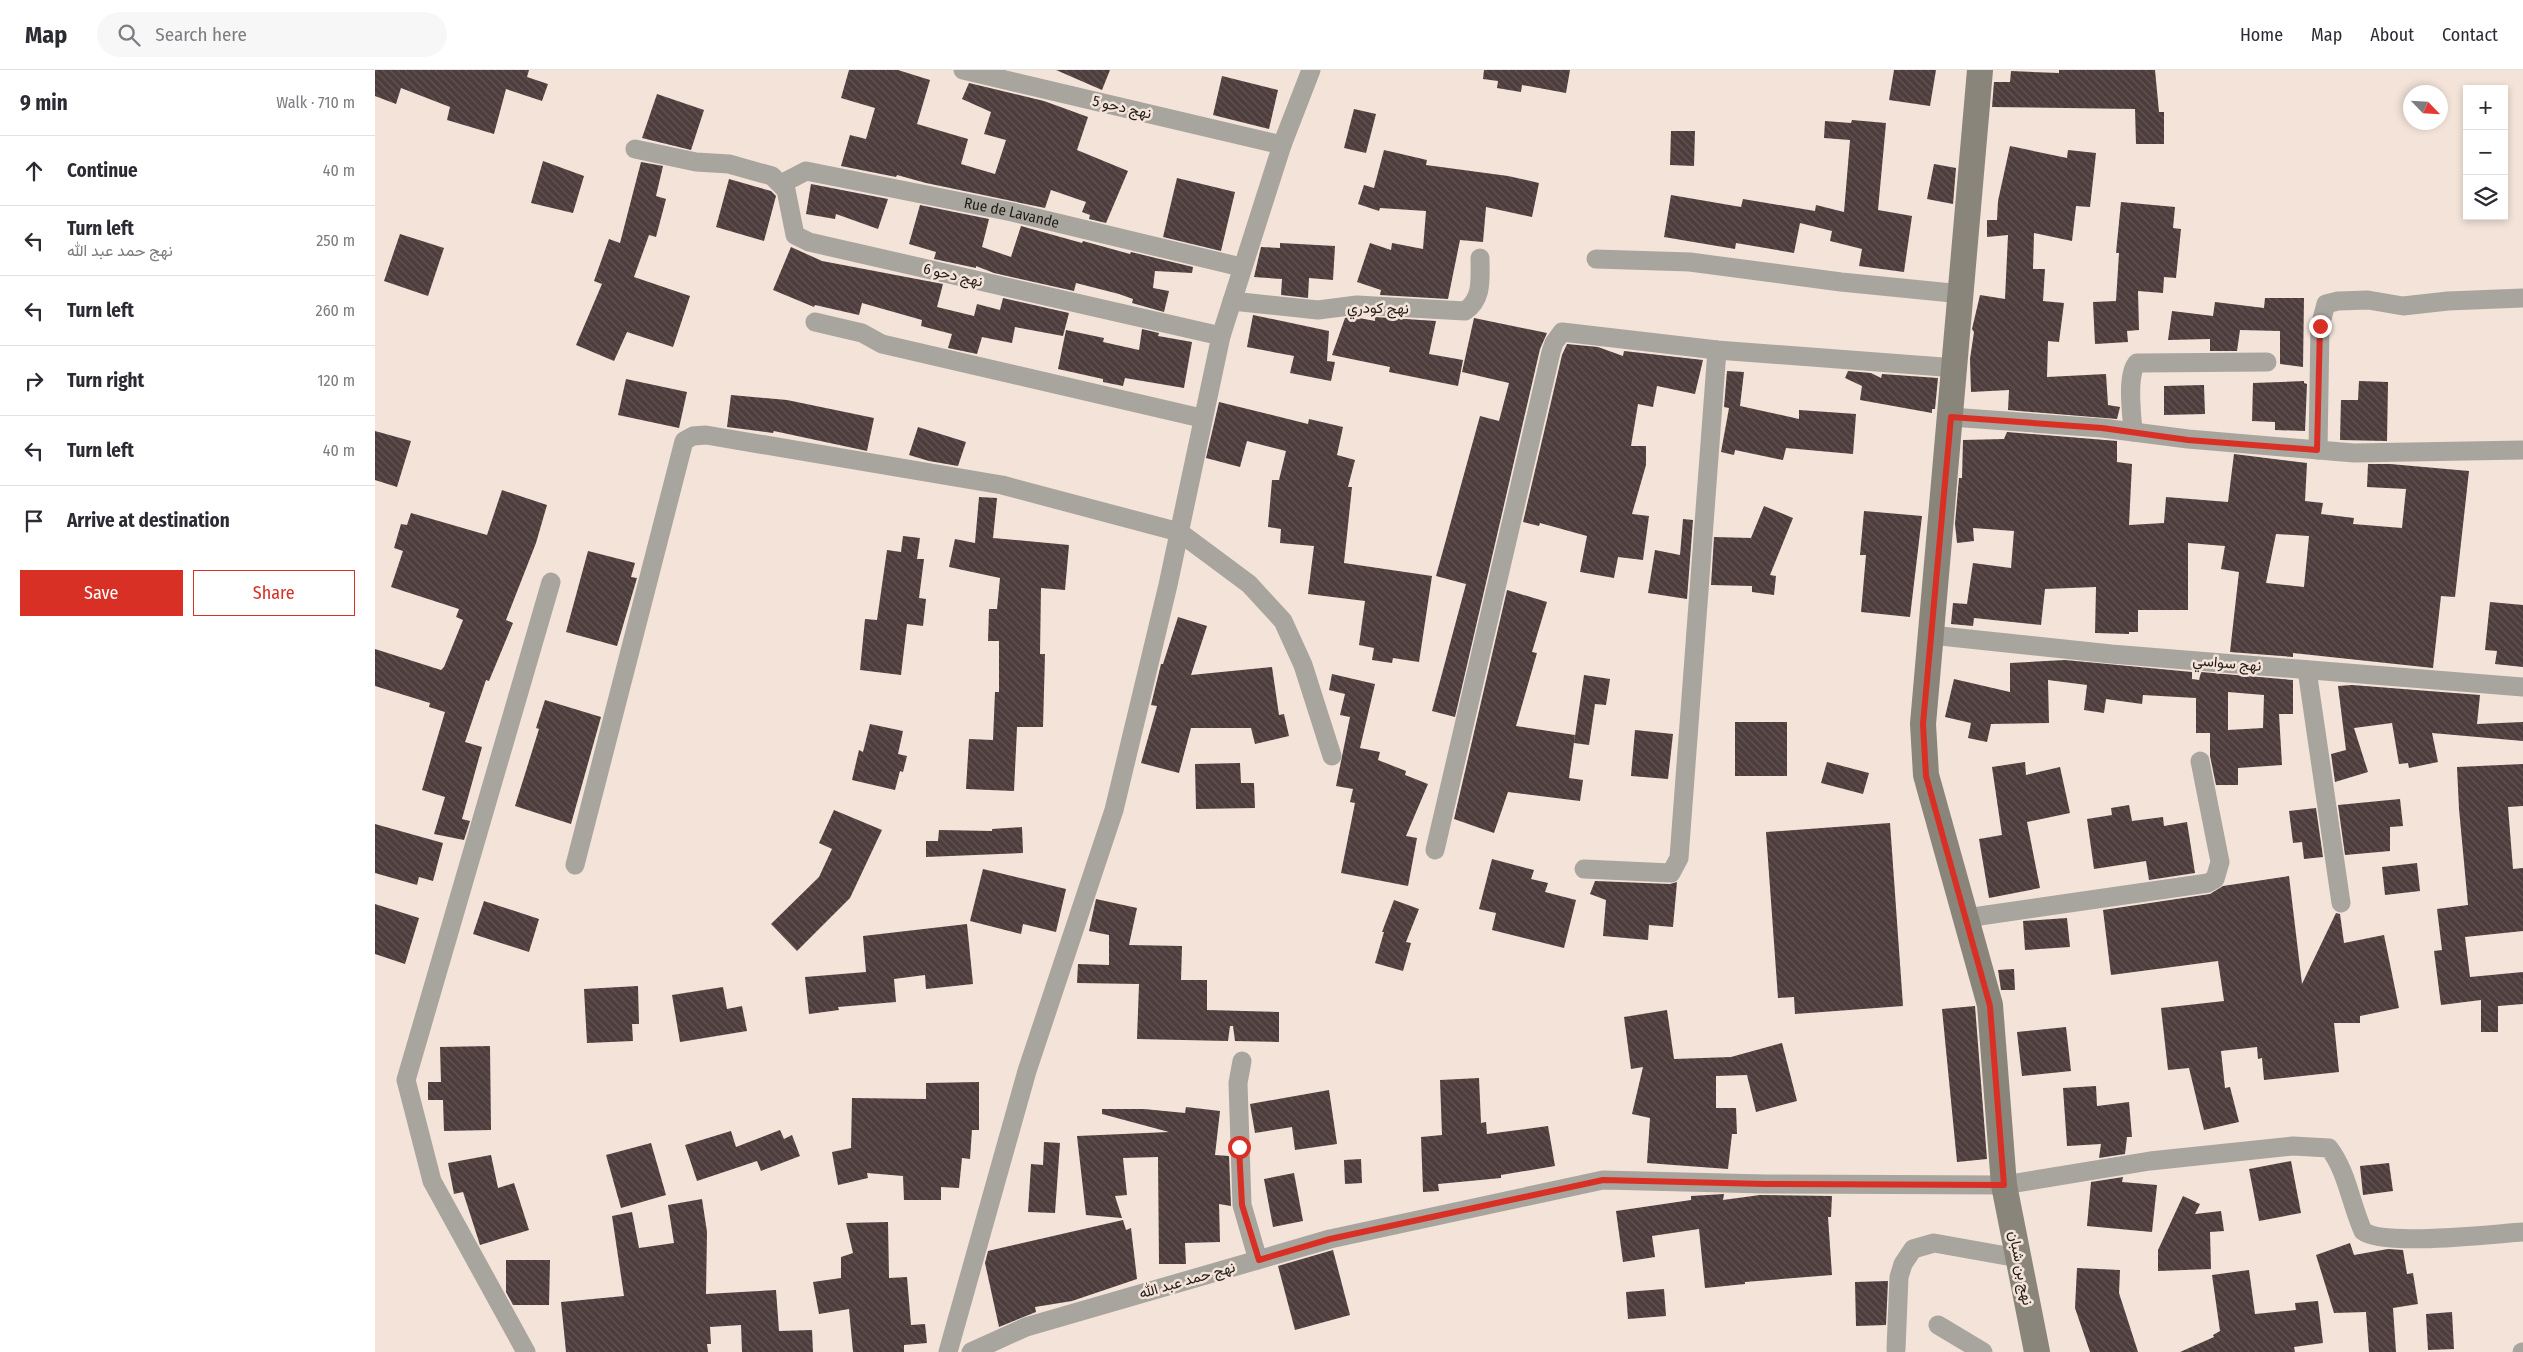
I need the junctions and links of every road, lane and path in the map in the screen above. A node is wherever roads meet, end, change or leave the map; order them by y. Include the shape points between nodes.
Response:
1 (963, 70) edge
2 (1311, 70) edge
3 (1980, 70) edge
4 (1282, 145) junction
5 (635, 149) dead end
6 (781, 184) junction
7 (1480, 258) dead end
8 (1596, 259) dead end
9 (1241, 267) junction
10 (1962, 294) junction
11 (2523, 298) edge
12 (1232, 301) junction
13 (815, 322) dead end
14 (1221, 336) junction
15 (1717, 350) junction
16 (2267, 362) dead end
17 (1956, 368) junction
18 (1951, 417) junction
19 (1201, 418) junction
20 (2133, 432) junction
21 (2317, 450) junction
22 (2523, 450) edge
23 (1179, 532) junction
24 (551, 582) dead end
25 (1931, 635) junction
26 (2307, 670) junction
27 (2523, 688) edge
28 (1332, 756) dead end
29 (2200, 761) dead end
30 (1435, 850) dead end
31 (575, 865) dead end
32 (1584, 869) dead end
33 (2341, 903) dead end
34 (1966, 918) junction
35 (1243, 1061) dead end
36 (2004, 1185) junction
37 (2523, 1232) edge
38 (2019, 1258) junction
39 (1259, 1260) junction
40 (1938, 1326) dead end
41 (1896, 1348) dead end
42 (527, 1352) edge
43 (948, 1352) edge
44 (971, 1352) edge
45 (1983, 1352) edge
46 (2037, 1352) edge

1 - 4 street, نهج دحو 5
2 - 4 street
3 - 10 street, نهج بن شبان
4 - 9 street
5 - 6 street via 696,162 729,164 772,176
6 - 9 street, Rue de Lavande via 806,171 1012,212
6 - 14 street, نهج دحو 6 via 786,190 795,235 809,242
7 - 12 street, نهج كودري via 1480,290 1474,305 1465,312 1357,305 1318,310
8 - 10 street via 1690,262
9 - 12 street
10 - 17 street, نهج بن شبان
11 - 21 street via 2403,306 2368,300 2326,304 2320,326
12 - 14 street
13 - 19 street via 863,333 882,344
14 - 19 street
15 - 17 street
15 - 30 street via 1562,332 1554,343
15 - 32 street via 1679,858 1671,873
16 - 20 street via 2137,363 2132,369 2131,384
17 - 18 street, نهج بن شبان
18 - 20 street
18 - 25 street, نهج بن شبان
19 - 23 street
20 - 21 street via 2188,440
21 - 22 street via 2363,453
23 - 28 street via 1249,584 1283,621 1303,665
23 - 31 street via 1002,485 706,435 693,436 684,441
23 - 43 street via 1115,810 1027,1071
24 - 42 street via 407,1080 432,1181
25 - 26 street, نهج سواسي
25 - 34 street, نهج بن شبان via 1923,724 1926,776
26 - 27 street, نهج سواسي
26 - 33 street
29 - 34 street via 2220,862 2215,879 2199,885
34 - 36 street, نهج بن شبان via 1990,1006
35 - 39 street via 1238,1083 1242,1205
36 - 37 street, نهج حمد عبد الله via 2160,1160 2293,1146 2329,1148 2335,1156 2363,1231 2368,1236 2394,1240
36 - 38 street, نهج بن شبان
36 - 39 street, نهج حمد عبد الله via 1603,1180 1330,1239
38 - 41 street via 1934,1243 1913,1249 1899,1277
38 - 46 street, نهج بن شبان
39 - 44 street, نهج حمد عبد الله via 1026,1327
40 - 45 street

